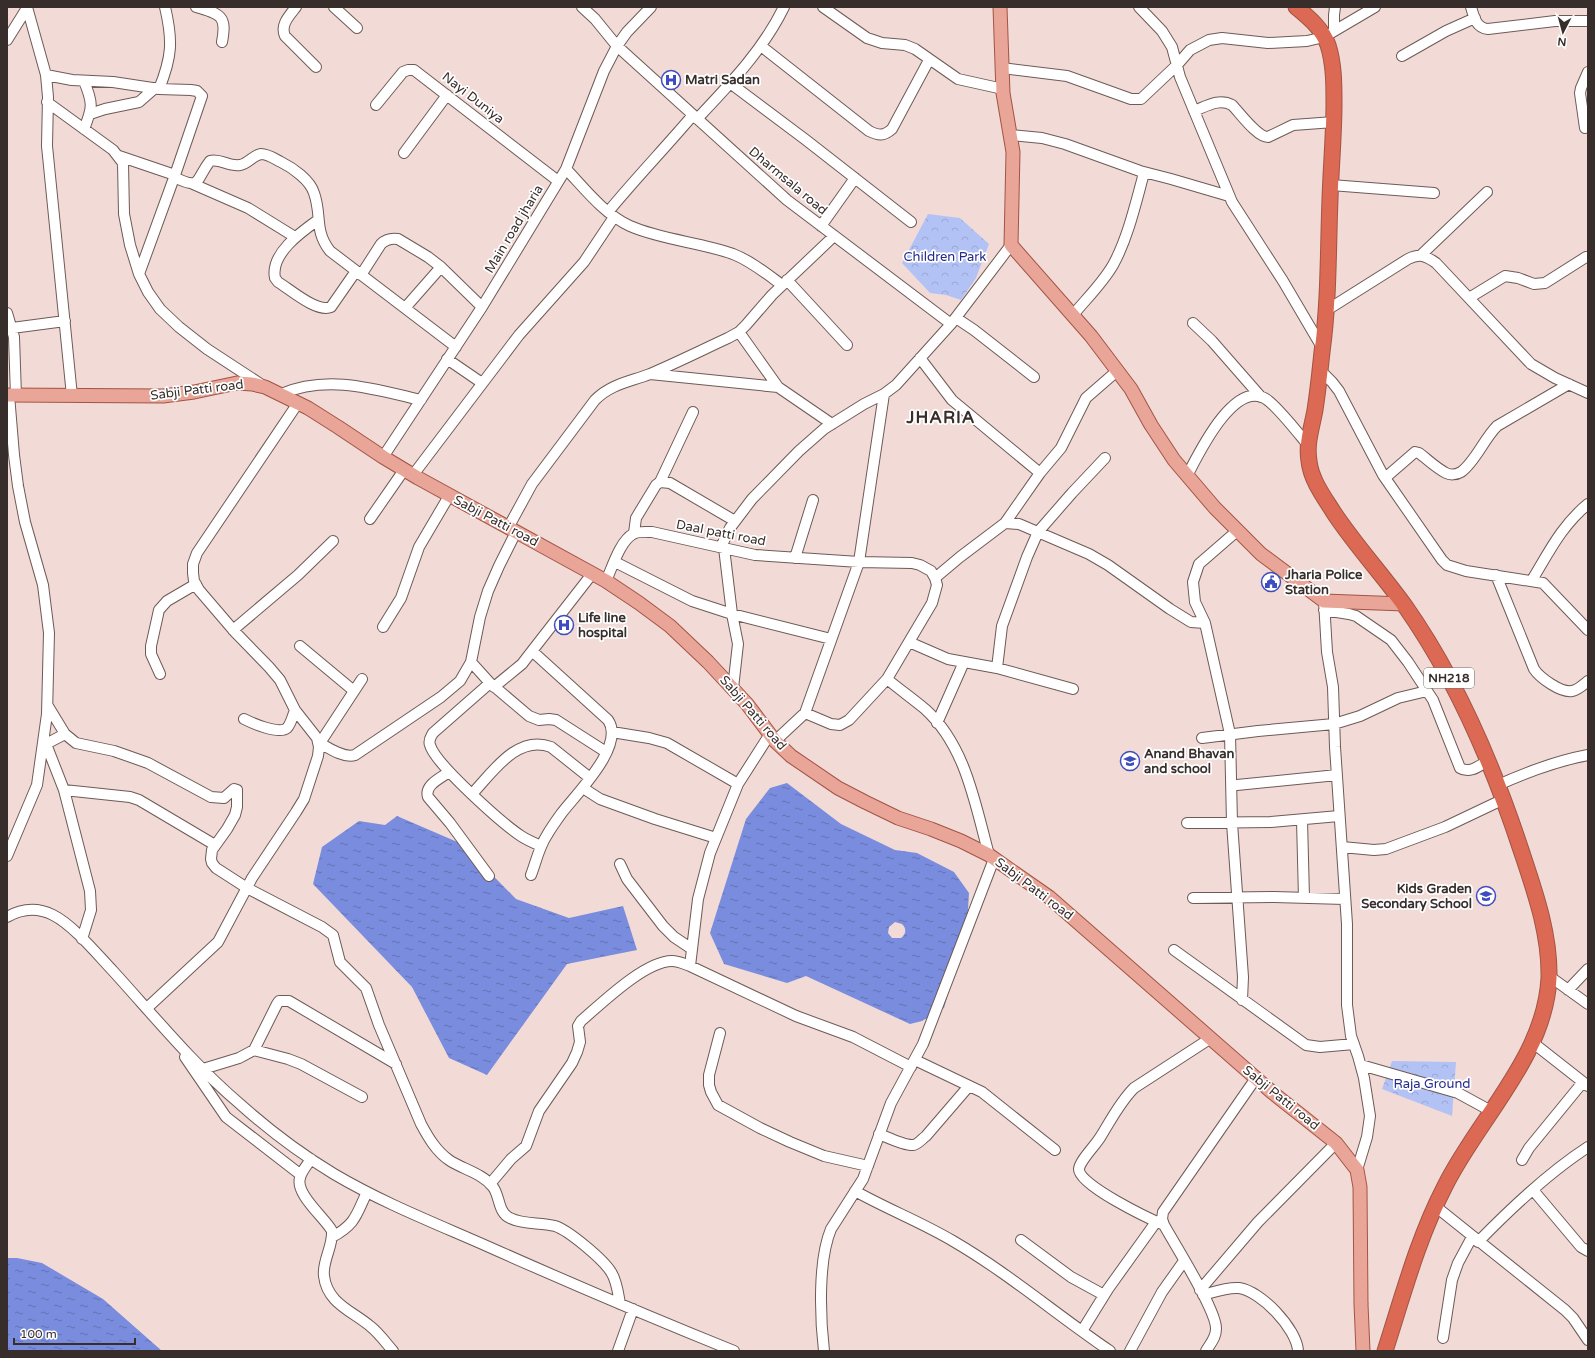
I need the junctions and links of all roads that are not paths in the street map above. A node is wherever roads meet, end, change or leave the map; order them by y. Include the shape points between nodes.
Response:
1 (27, 7) edge
2 (165, 7) edge
3 (196, 7) edge
4 (296, 7) edge
5 (334, 7) edge
6 (582, 7) edge
7 (650, 7) edge
8 (784, 7) edge
9 (823, 7) edge
10 (1000, 7) edge
11 (1139, 7) edge
12 (1296, 7) edge
13 (1335, 7) edge
14 (1375, 7) edge
15 (1471, 7) edge
16 (1475, 18) junction
17 (1588, 21) edge
18 (357, 28) dead end
19 (1329, 34) junction
20 (7, 40) edge
21 (222, 42) dead end
22 (617, 46) junction
23 (761, 46) junction
24 (1402, 56) dead end
25 (929, 60) junction
26 (1177, 65) junction
27 (316, 67) dead end
28 (1002, 68) junction
29 (1588, 72) edge
30 (46, 75) junction
31 (84, 81) junction
32 (730, 83) junction
33 (157, 89) junction
34 (1003, 89) junction
35 (447, 95) junction
36 (47, 102) junction
37 (376, 105) dead end
38 (1194, 111) junction
39 (90, 114) junction
40 (695, 117) junction
41 (1334, 122) junction
42 (1585, 128) dead end
43 (84, 129) junction
44 (1010, 135) junction
45 (404, 153) dead end
46 (119, 156) junction
47 (566, 169) junction
48 (1144, 173) junction
49 (175, 176) junction
50 (855, 178) junction
51 (558, 181) junction
52 (193, 184) junction
53 (1331, 184) junction
54 (1487, 192) dead end
55 (1434, 193) dead end
56 (1229, 196) junction
57 (611, 215) junction
58 (318, 220) junction
59 (911, 222) dead end
60 (821, 226) junction
61 (834, 236) junction
62 (295, 237) junction
63 (1011, 245) junction
64 (1422, 255) junction
65 (1586, 257) dead end
66 (441, 267) junction
67 (359, 273) junction
68 (139, 274) junction
69 (785, 283) junction
70 (1469, 298) junction
71 (482, 307) junction
72 (405, 308) junction
73 (1327, 310) junction
74 (7, 313) edge
75 (1072, 315) junction
76 (65, 321) junction
77 (954, 321) junction
78 (1193, 323) dead end
79 (12, 328) junction
80 (739, 332) junction
81 (847, 345) dead end
82 (456, 346) junction
83 (1323, 349) junction
84 (920, 358) junction
85 (447, 360) junction
86 (1320, 370) junction
87 (1117, 371) junction
88 (649, 374) junction
89 (1034, 377) dead end
90 (482, 383) junction
91 (1569, 384) junction
92 (778, 386) junction
93 (265, 387) junction
94 (1588, 393) edge
95 (281, 394) junction
96 (884, 394) junction
97 (11, 396) edge
98 (72, 396) junction
99 (1260, 397) junction
100 (421, 400) junction
101 (298, 403) junction
102 (693, 412) dead end
103 (832, 424) junction
104 (1308, 445) junction
105 (383, 457) junction
106 (1105, 458) dead end
107 (409, 473) junction
108 (1040, 473) junction
109 (1187, 476) junction
110 (1385, 478) junction
111 (660, 482) junction
112 (449, 496) junction
113 (813, 500) dead end
114 (1588, 504) edge
115 (370, 519) dead end
116 (735, 521) junction
117 (1005, 523) junction
118 (512, 530) junction
119 (1237, 531) junction
120 (1038, 532) junction
121 (634, 533) junction
122 (332, 541) dead end
123 (722, 548) junction
124 (795, 558) junction
125 (615, 562) junction
126 (859, 562) junction
127 (592, 574) junction
128 (1496, 575) junction
129 (935, 578) junction
130 (1532, 580) junction
131 (606, 581) junction
132 (196, 584) junction
133 (1404, 604) junction
134 (1324, 606) junction
135 (732, 614) junction
136 (1205, 623) junction
137 (383, 627) dead end
138 (233, 630) junction
139 (1588, 630) edge
140 (831, 639) junction
141 (909, 642) junction
142 (300, 646) dead end
143 (532, 651) junction
144 (471, 662) junction
145 (964, 662) junction
146 (997, 668) junction
147 (160, 674) dead end
148 (362, 679) dead end
149 (886, 680) junction
150 (1588, 681) edge
151 (492, 685) junction
152 (733, 688) junction
153 (1073, 689) dead end
154 (354, 691) junction
155 (1427, 691) junction
156 (48, 706) junction
157 (295, 710) junction
158 (805, 713) junction
159 (244, 719) dead end
160 (937, 723) junction
161 (1334, 724) junction
162 (612, 732) junction
163 (65, 734) junction
164 (1230, 734) junction
165 (772, 738) junction
166 (1202, 738) dead end
167 (319, 743) junction
168 (45, 744) junction
169 (606, 752) junction
170 (1588, 755) edge
171 (1488, 760) junction
172 (449, 772) junction
173 (1337, 775) junction
174 (590, 778) junction
175 (738, 784) junction
176 (1237, 785) dead end
177 (1498, 785) junction
178 (583, 788) junction
179 (64, 790) junction
180 (472, 794) junction
181 (1504, 800) junction
182 (1339, 816) junction
183 (1302, 820) junction
184 (1232, 823) junction
185 (1187, 824) dead end
186 (716, 838) junction
187 (215, 845) junction
188 (541, 846) junction
189 (1342, 848) junction
190 (7, 856) edge
191 (991, 857) junction
192 (620, 864) dead end
193 (531, 875) dead end
194 (489, 876) dead end
195 (247, 888) junction
196 (1237, 897) junction
197 (1192, 898) dead end
198 (1304, 898) junction
199 (1345, 899) junction
200 (7, 917) edge
201 (82, 939) junction
202 (692, 949) junction
203 (1174, 950) dead end
204 (690, 966) junction
205 (1588, 969) edge
206 (1548, 976) junction
207 (1568, 990) junction
208 (1242, 1000) junction
209 (1588, 1004) edge
210 (147, 1008) junction
211 (720, 1033) dead end
212 (1211, 1038) junction
213 (173, 1039) junction
214 (1532, 1042) junction
215 (1354, 1044) junction
216 (254, 1050) junction
217 (396, 1064) junction
218 (913, 1064) junction
219 (1361, 1065) junction
220 (203, 1068) junction
221 (1256, 1078) junction
222 (1585, 1084) edge
223 (969, 1086) junction
224 (362, 1097) dead end
225 (1491, 1112) junction
226 (879, 1134) junction
227 (1336, 1143) junction
228 (1588, 1147) edge
229 (1055, 1150) dead end
230 (311, 1159) junction
231 (1522, 1160) dead end
232 (868, 1166) junction
233 (1356, 1170) junction
234 (301, 1174) junction
235 (490, 1184) junction
236 (1533, 1190) junction
237 (367, 1192) junction
238 (855, 1192) junction
239 (1435, 1206) junction
240 (1160, 1224) junction
241 (332, 1237) junction
242 (1475, 1239) junction
243 (1021, 1240) dead end
244 (1588, 1251) edge
245 (1184, 1261) junction
246 (1201, 1292) junction
247 (1104, 1295) junction
248 (620, 1304) junction
249 (633, 1309) junction
250 (1082, 1331) junction
251 (1443, 1338) dead end
252 (1588, 1340) edge
253 (393, 1351) edge
254 (618, 1351) edge
255 (734, 1351) edge
256 (824, 1351) edge
257 (1110, 1351) edge
258 (1130, 1351) edge
259 (1206, 1351) edge
260 (1298, 1351) edge
261 (1363, 1351) edge
262 (1385, 1351) edge

1 - 20 street
1 - 30 street
2 - 33 street via 170,26 171,53 165,75
3 - 21 street via 207,10 224,22
4 - 27 street via 285,21 283,32
5 - 18 street
6 - 22 street, Dharmsala road
7 - 22 street, Main road jharia
8 - 23 street
9 - 25 street via 867,38 882,43 905,45
10 - 28 main road
11 - 26 street via 1168,40
12 - 19 highway, NH218
13 - 19 street
14 - 19 street
15 - 16 street
16 - 17 street via 1478,26 1488,29 1555,21
16 - 24 street
19 - 26 street via 1307,41 1268,43 1215,38 1190,50
19 - 41 highway, NH218 via 1334,72
22 - 40 street, Dharmsala road
22 - 47 street, Main road jharia via 604,71
23 - 25 street via 869,131 882,135 892,129
23 - 32 street
25 - 34 street via 958,79
26 - 28 street via 1146,96 1136,100 1067,76
26 - 38 street
28 - 34 main road
29 - 42 street via 1580,93
30 - 31 street
30 - 36 street
31 - 33 street via 114,82
31 - 39 street via 91,98
32 - 40 street
32 - 50 street
33 - 39 street via 139,102
33 - 49 street via 197,91 202,96
34 - 44 main road
35 - 37 street, Nayi Duniya via 414,70 408,70 403,72
35 - 45 street
35 - 51 street, Nayi Duniya
36 - 43 street
36 - 76 street via 47,146
38 - 41 street via 1222,101 1228,103 1264,137 1293,125
38 - 56 street
39 - 43 street
40 - 57 street via 634,180
40 - 60 street, Dharmsala road via 787,200
41 - 53 highway, NH218
43 - 46 street
44 - 48 street via 1060,142
44 - 63 main road via 1013,152
46 - 49 street
46 - 68 street via 124,171 122,195 126,228
47 - 51 street, Main road jharia
47 - 57 street
48 - 56 street via 1172,178
48 - 75 street via 1113,264
49 - 52 street via 188,184
49 - 68 street
50 - 59 street
50 - 60 street
51 - 71 street, Main road jharia
52 - 58 street via 210,161 216,160 236,166 258,155 266,155 286,164 309,183 315,194
52 - 62 street via 248,208
53 - 55 street
53 - 73 highway, NH218
54 - 64 street
56 - 83 street
57 - 69 street via 629,226 646,232 734,254
57 - 90 street via 584,262 533,318
58 - 62 street
58 - 67 street via 324,243 330,251
60 - 61 street, Dharmsala road
61 - 69 street
61 - 77 street, Dharmsala road
62 - 67 street via 277,262 275,278 316,307 331,307
63 - 75 main road
63 - 77 street
64 - 70 street via 1436,264
64 - 73 street via 1408,259
65 - 70 street via 1545,283 1534,284 1505,276
66 - 67 street via 393,238 381,244
66 - 71 street
66 - 72 street
67 - 72 street
68 - 93 street via 160,309 179,327 207,349
69 - 80 street
69 - 81 street
70 - 91 street via 1531,364
71 - 82 street, Main road jharia
72 - 82 street
73 - 83 highway, NH218
74 - 79 street
75 - 87 main road
76 - 79 street
76 - 98 street
77 - 84 street
77 - 89 street, Dharmsala road via 974,330
78 - 99 street via 1212,341
79 - 97 street via 14,337
80 - 88 street
80 - 92 street
82 - 85 street, Main road jharia
83 - 86 highway, NH218
84 - 96 street via 896,385
84 - 108 street via 952,400
85 - 90 street
85 - 100 street, Main road jharia
86 - 104 highway, NH218
86 - 110 street via 1339,391
87 - 108 street via 1086,398 1061,448
87 - 109 main road
88 - 92 street
88 - 118 street via 613,386 595,400 532,484
90 - 107 street
91 - 94 street
91 - 110 street via 1497,426 1460,473 1445,473 1415,452
92 - 103 street
93 - 95 main road, Sabji Patti road
93 - 98 main road, Sabji Patti road via 238,383 163,396
95 - 100 street via 307,385 329,383
95 - 101 main road, Sabji Patti road
96 - 103 street
96 - 126 street
97 - 98 main road, Sabji Patti road
97 - 156 street via 18,486 47,609
99 - 104 street via 1271,404
99 - 109 street via 1244,398 1221,418
100 - 105 street, Main road jharia
101 - 105 main road, Sabji Patti road
101 - 132 street via 197,554 193,564
102 - 111 street
103 - 116 street via 774,476
104 - 133 highway, NH218 via 1309,464 1326,501 1349,535
105 - 107 main road, Sabji Patti road
106 - 120 street
107 - 112 main road, Sabji Patti road
107 - 115 street
108 - 117 street
109 - 119 main road
110 - 128 street via 1442,560 1466,571
111 - 116 street via 670,483
111 - 121 street via 636,518
112 - 118 main road, Sabji Patti road
112 - 137 street via 419,547 401,598
113 - 124 street
114 - 130 street via 1563,528
116 - 123 street
117 - 120 street via 1019,524
117 - 129 street
118 - 127 main road, Sabji Patti road
118 - 144 street via 488,591
119 - 134 main road
119 - 136 street via 1199,564 1193,582 1195,602
120 - 136 street via 1108,565 1191,622
120 - 146 street via 1002,626
121 - 123 street, Daal patti road via 652,532
121 - 125 street via 622,547
122 - 138 street via 298,575
123 - 124 street, Daal patti road via 755,555
123 - 135 street
124 - 126 street, Daal patti road
125 - 131 street
125 - 135 street via 681,597
126 - 129 street, Daal patti road via 912,563 931,571
126 - 140 street
127 - 131 main road, Sabji Patti road
127 - 143 street
128 - 130 street
128 - 150 street via 1538,675 1565,691 1575,690
129 - 141 street via 937,586 932,603
130 - 139 street via 1548,587
131 - 152 main road, Sabji Patti road via 670,626
132 - 138 street
132 - 147 street via 167,601 159,610 151,654
133 - 134 main road
133 - 171 highway, NH218 via 1450,680
134 - 155 street via 1356,616 1391,640
134 - 161 street via 1327,652 1333,687
135 - 140 street
135 - 152 street via 738,644
136 - 164 street
138 - 157 street via 280,680
140 - 158 street
141 - 145 street via 948,659
141 - 149 street
142 - 154 street
143 - 151 street via 522,664
143 - 162 street via 608,720
144 - 151 street
144 - 167 street via 460,681 355,755 344,755
145 - 146 street
145 - 160 street
146 - 153 street
148 - 154 street
149 - 158 street via 849,720 840,725
149 - 160 street via 926,710
151 - 169 street via 534,719 556,720
151 - 172 street via 432,733 429,744
152 - 165 main road, Sabji Patti road
154 - 167 street
155 - 161 street via 1398,698 1360,716
155 - 171 street via 1439,713 1460,768 1469,771
156 - 163 street
156 - 168 street
157 - 159 street via 289,724 280,730 265,728
157 - 167 street
158 - 165 street
160 - 191 street via 951,740 961,760
161 - 164 street
161 - 173 street
162 - 169 street
162 - 175 street via 667,743
163 - 168 street
163 - 187 street via 76,743 114,751 148,763 211,797 224,798 236,788 236,815
164 - 166 street
164 - 184 street
165 - 175 street
165 - 191 main road, Sabji Patti road via 790,756 838,788 898,818 943,834
167 - 195 street via 318,756 304,799
168 - 179 street
168 - 190 street via 37,785
169 - 174 street
170 - 177 street via 1526,772
171 - 177 highway, NH218
172 - 180 street
172 - 194 street via 429,787 427,795
173 - 176 street
173 - 182 street
174 - 178 street
174 - 180 street via 551,747 528,746 509,756
175 - 186 street
177 - 181 highway, NH218
178 - 186 street via 600,799
178 - 188 street via 560,815
179 - 187 street via 134,798
179 - 201 street via 92,901
180 - 188 street via 504,824
181 - 189 street via 1445,827 1386,849
181 - 206 highway, NH218 via 1535,891 1544,926 1549,954
182 - 183 street
182 - 189 street
183 - 184 street
183 - 198 street
184 - 185 street
184 - 196 street
186 - 202 street via 705,868 698,899
187 - 195 street via 211,855 212,864
188 - 193 street
189 - 199 street
191 - 212 main road, Sabji Patti road via 1048,898
191 - 218 street via 923,1044
192 - 202 street via 627,879 663,926
195 - 210 street via 218,942
195 - 217 street via 333,935 340,962 366,988
196 - 197 street
196 - 198 street
196 - 208 street via 1243,977
198 - 199 street
199 - 215 street via 1348,924 1347,1005 1350,1036
200 - 201 street via 21,911 45,911 55,916
201 - 210 street
202 - 204 street
203 - 208 street
204 - 218 street via 796,1016 853,1037
204 - 235 street via 678,961 652,966 626,983 582,1021 577,1030 580,1042 572,1063 539,1111 526,1146
205 - 207 street
206 - 207 street
206 - 214 highway, NH218 via 1544,1012
207 - 209 street
208 - 215 street via 1306,1045 1320,1047
210 - 213 street
211 - 232 street via 709,1085 718,1105 803,1148 831,1158
212 - 221 main road, Sabji Patti road
212 - 240 street via 1126,1095 1079,1170 1087,1182
213 - 220 street
213 - 234 street via 226,1117
214 - 222 street
214 - 225 highway, NH218
215 - 219 street
216 - 217 street via 277,1004 284,1000
216 - 220 street via 239,1058
216 - 224 street via 302,1064
217 - 235 street via 430,1139 448,1160
218 - 223 street
218 - 226 street via 891,1103
219 - 225 street via 1458,1093
219 - 233 street via 1370,1116 1367,1137
220 - 230 street via 239,1103
221 - 227 main road, Sabji Patti road
221 - 240 street via 1166,1206
222 - 231 street via 1529,1148
223 - 226 street via 917,1143 913,1145
223 - 229 street via 992,1099
225 - 239 highway, NH218 via 1456,1164
226 - 232 street
227 - 233 main road, Sabji Patti road
227 - 246 street via 1258,1222
228 - 236 street
230 - 234 street
230 - 237 street
232 - 238 street
233 - 261 main road, Sabji Patti road via 1362,1208
234 - 241 street via 300,1188 330,1228
235 - 248 street via 508,1218 563,1229 605,1264 615,1279
236 - 242 street
236 - 244 street via 1581,1247
237 - 241 street via 350,1225
237 - 248 street
238 - 250 street via 952,1240 1000,1270
238 - 256 street via 827,1236 821,1303
239 - 242 street
239 - 262 highway, NH218
240 - 245 street
240 - 247 street
241 - 253 street via 324,1268 331,1296 371,1327
242 - 251 street via 1458,1263 1452,1280
242 - 252 street via 1565,1310
243 - 247 street via 1071,1277
245 - 246 street
245 - 258 street via 1162,1292
246 - 259 street via 1216,1323 1214,1339
246 - 260 street via 1234,1288 1248,1291 1279,1315 1293,1334
247 - 250 street
248 - 249 street
249 - 254 street
249 - 255 street
250 - 257 street

